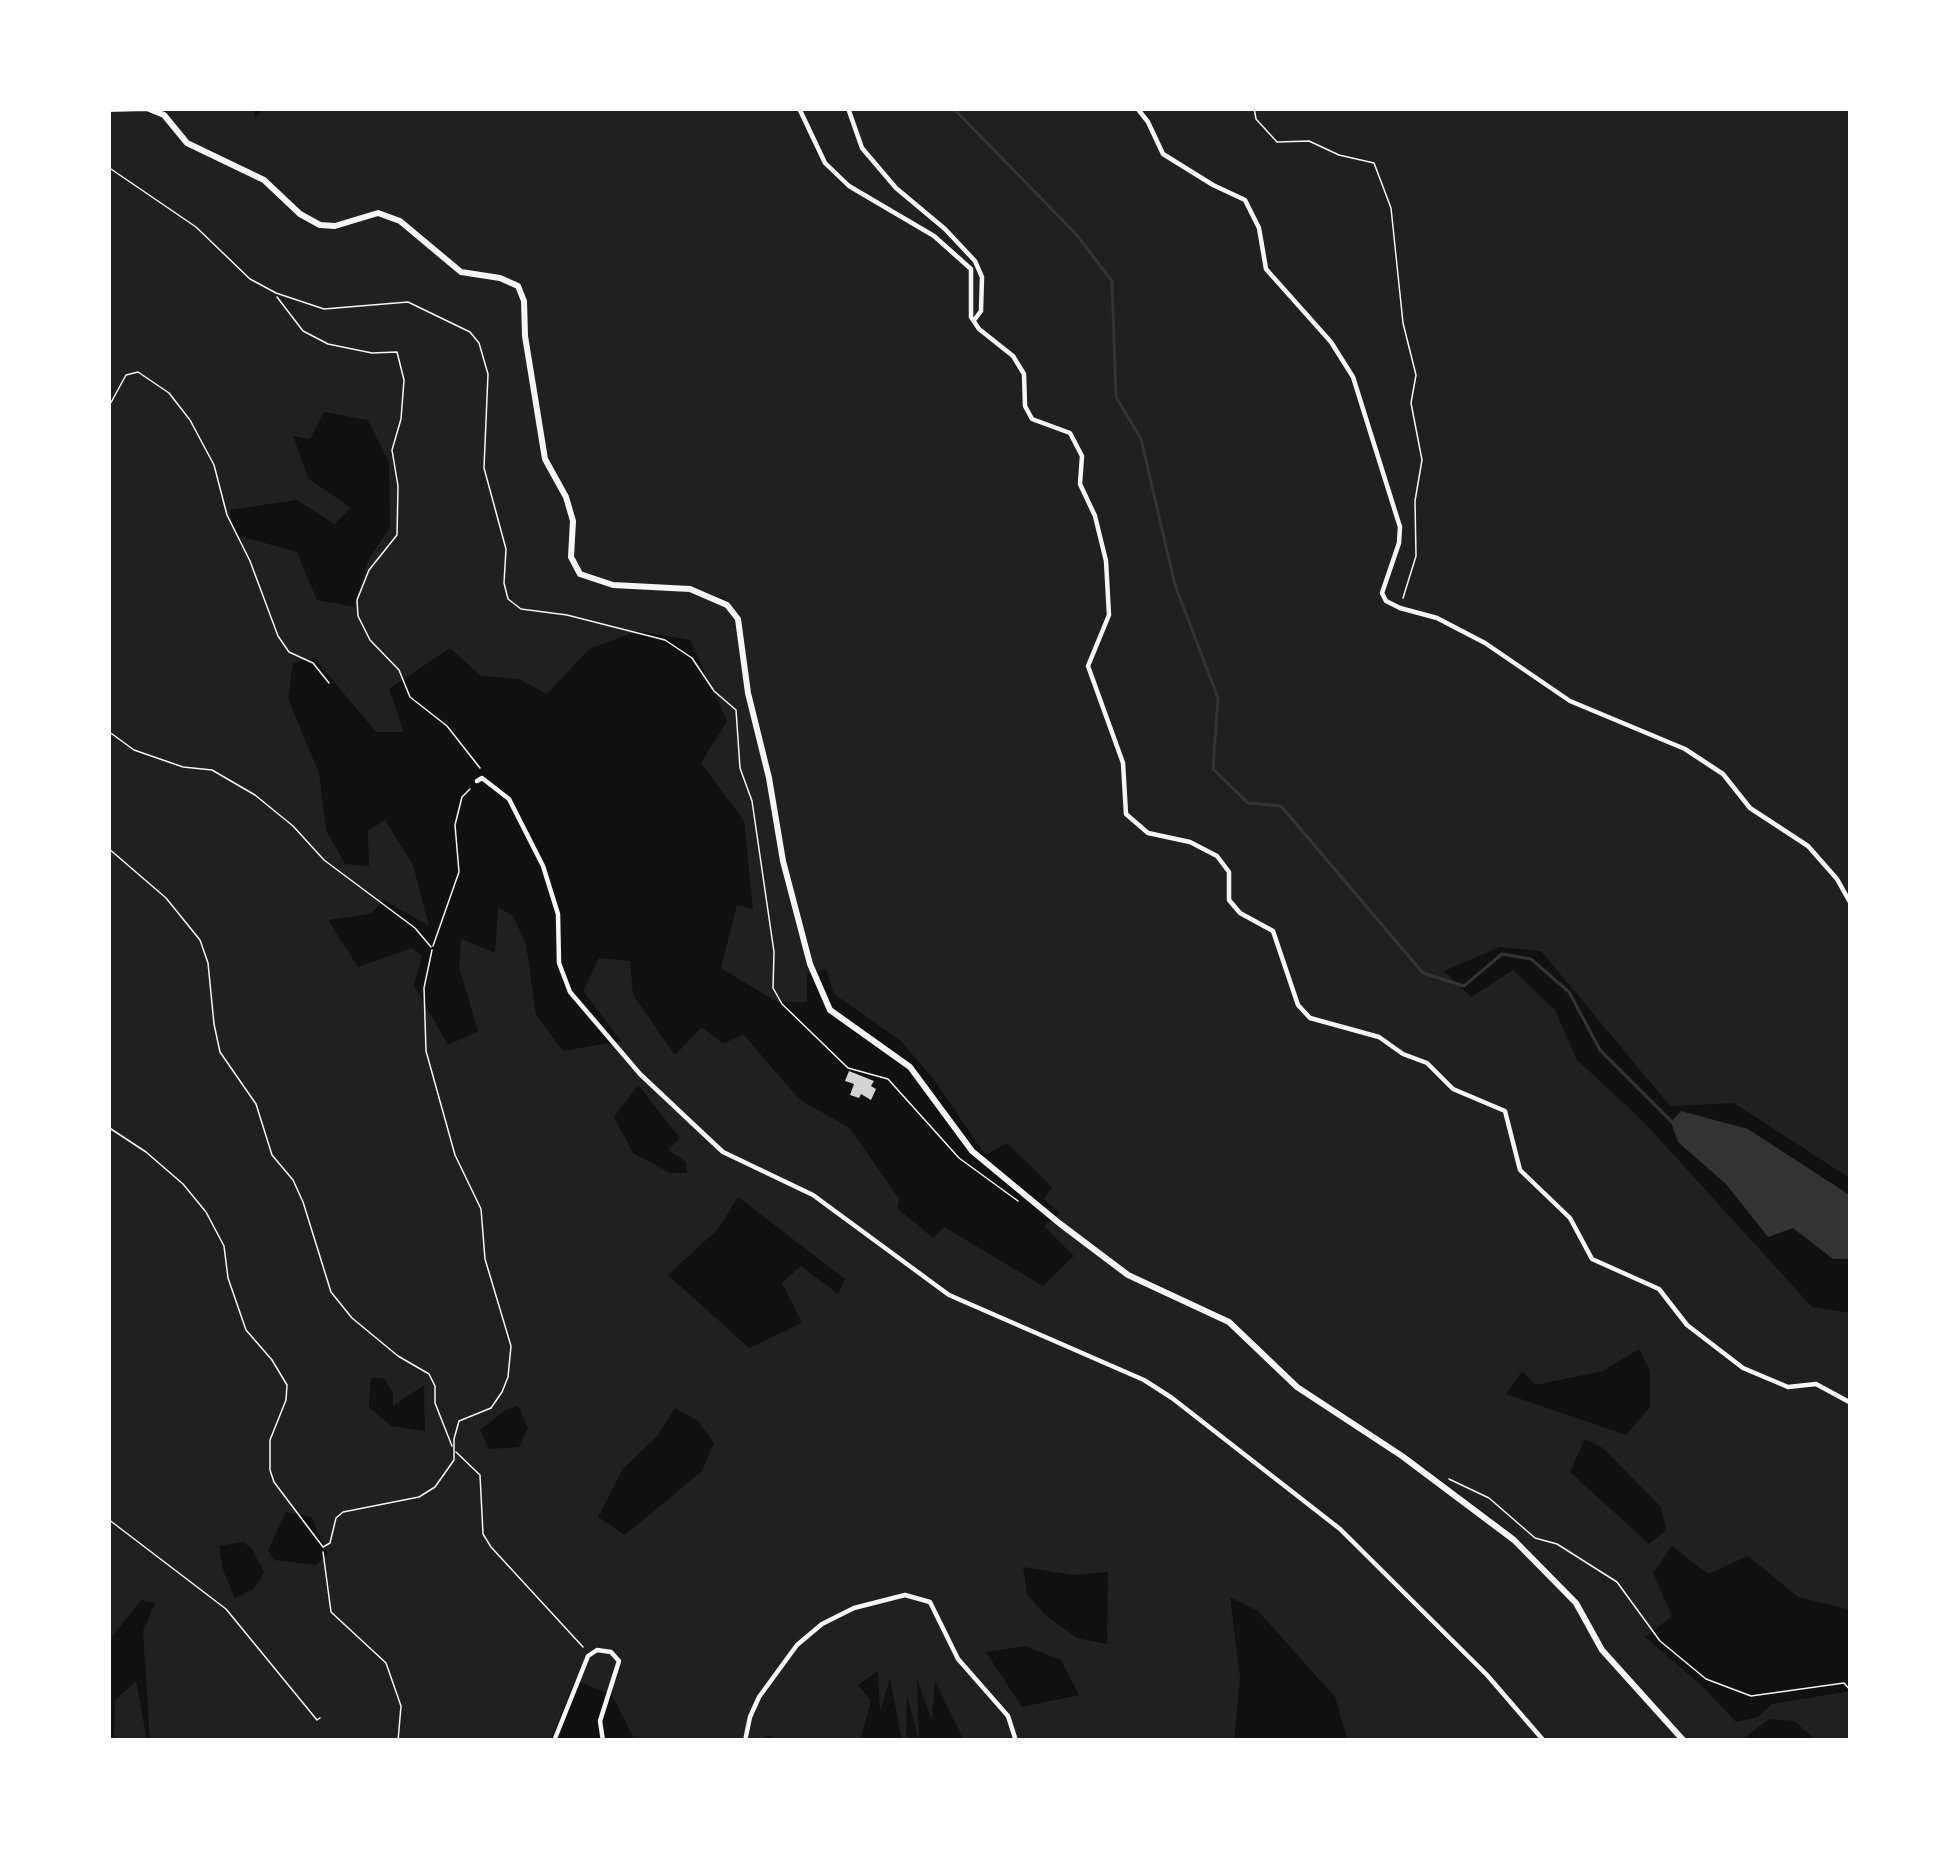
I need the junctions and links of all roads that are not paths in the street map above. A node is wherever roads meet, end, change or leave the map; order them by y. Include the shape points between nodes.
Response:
1 (799, 108) edge
2 (848, 108) edge
3 (1137, 108) edge
4 (108, 109) edge
5 (975, 319) junction
6 (477, 781) road end
7 (1851, 904) edge
8 (1851, 1403) edge
9 (554, 1741) edge
10 (603, 1741) edge
11 (745, 1741) edge
12 (1016, 1741) edge
13 (1544, 1741) edge
14 (1684, 1741) edge

1 - 5 street via 825,163 849,186 971,268
2 - 5 street via 862,148 974,261 982,277
3 - 7 street via 1162,154 1245,200 1266,269 1354,377 1400,527 1386,602 1485,643 1570,701 1685,748 1723,774 1750,808 1808,846
4 - 14 main road via 164,115 187,143 264,180 320,225 378,213 400,221 461,272 518,286 544,459 566,497 580,574 613,585 690,589 727,605 738,620 783,861 830,1010 910,1067 972,1151 1059,1223 1128,1276 1229,1322 1297,1387 1514,1540 1576,1604 1602,1650
5 - 8 street via 1024,374 1032,419 1070,433 1082,456 1080,484 1106,561 1109,615 1088,666 1123,763 1126,814 1148,833 1217,856 1228,872 1229,900 1273,931 1310,1018 1379,1037 1453,1089 1505,1111 1520,1170 1570,1218 1592,1259 1659,1289 1687,1324 1744,1368 1787,1387 1816,1384
6 - 13 street via 509,799 542,866 570,992 640,1074 723,1152 812,1196 949,1295 1172,1398 1340,1528
9 - 10 street via 597,1650 619,1661
11 - 12 street via 749,1717 797,1646 822,1624 905,1595 930,1602 958,1659 1008,1716

